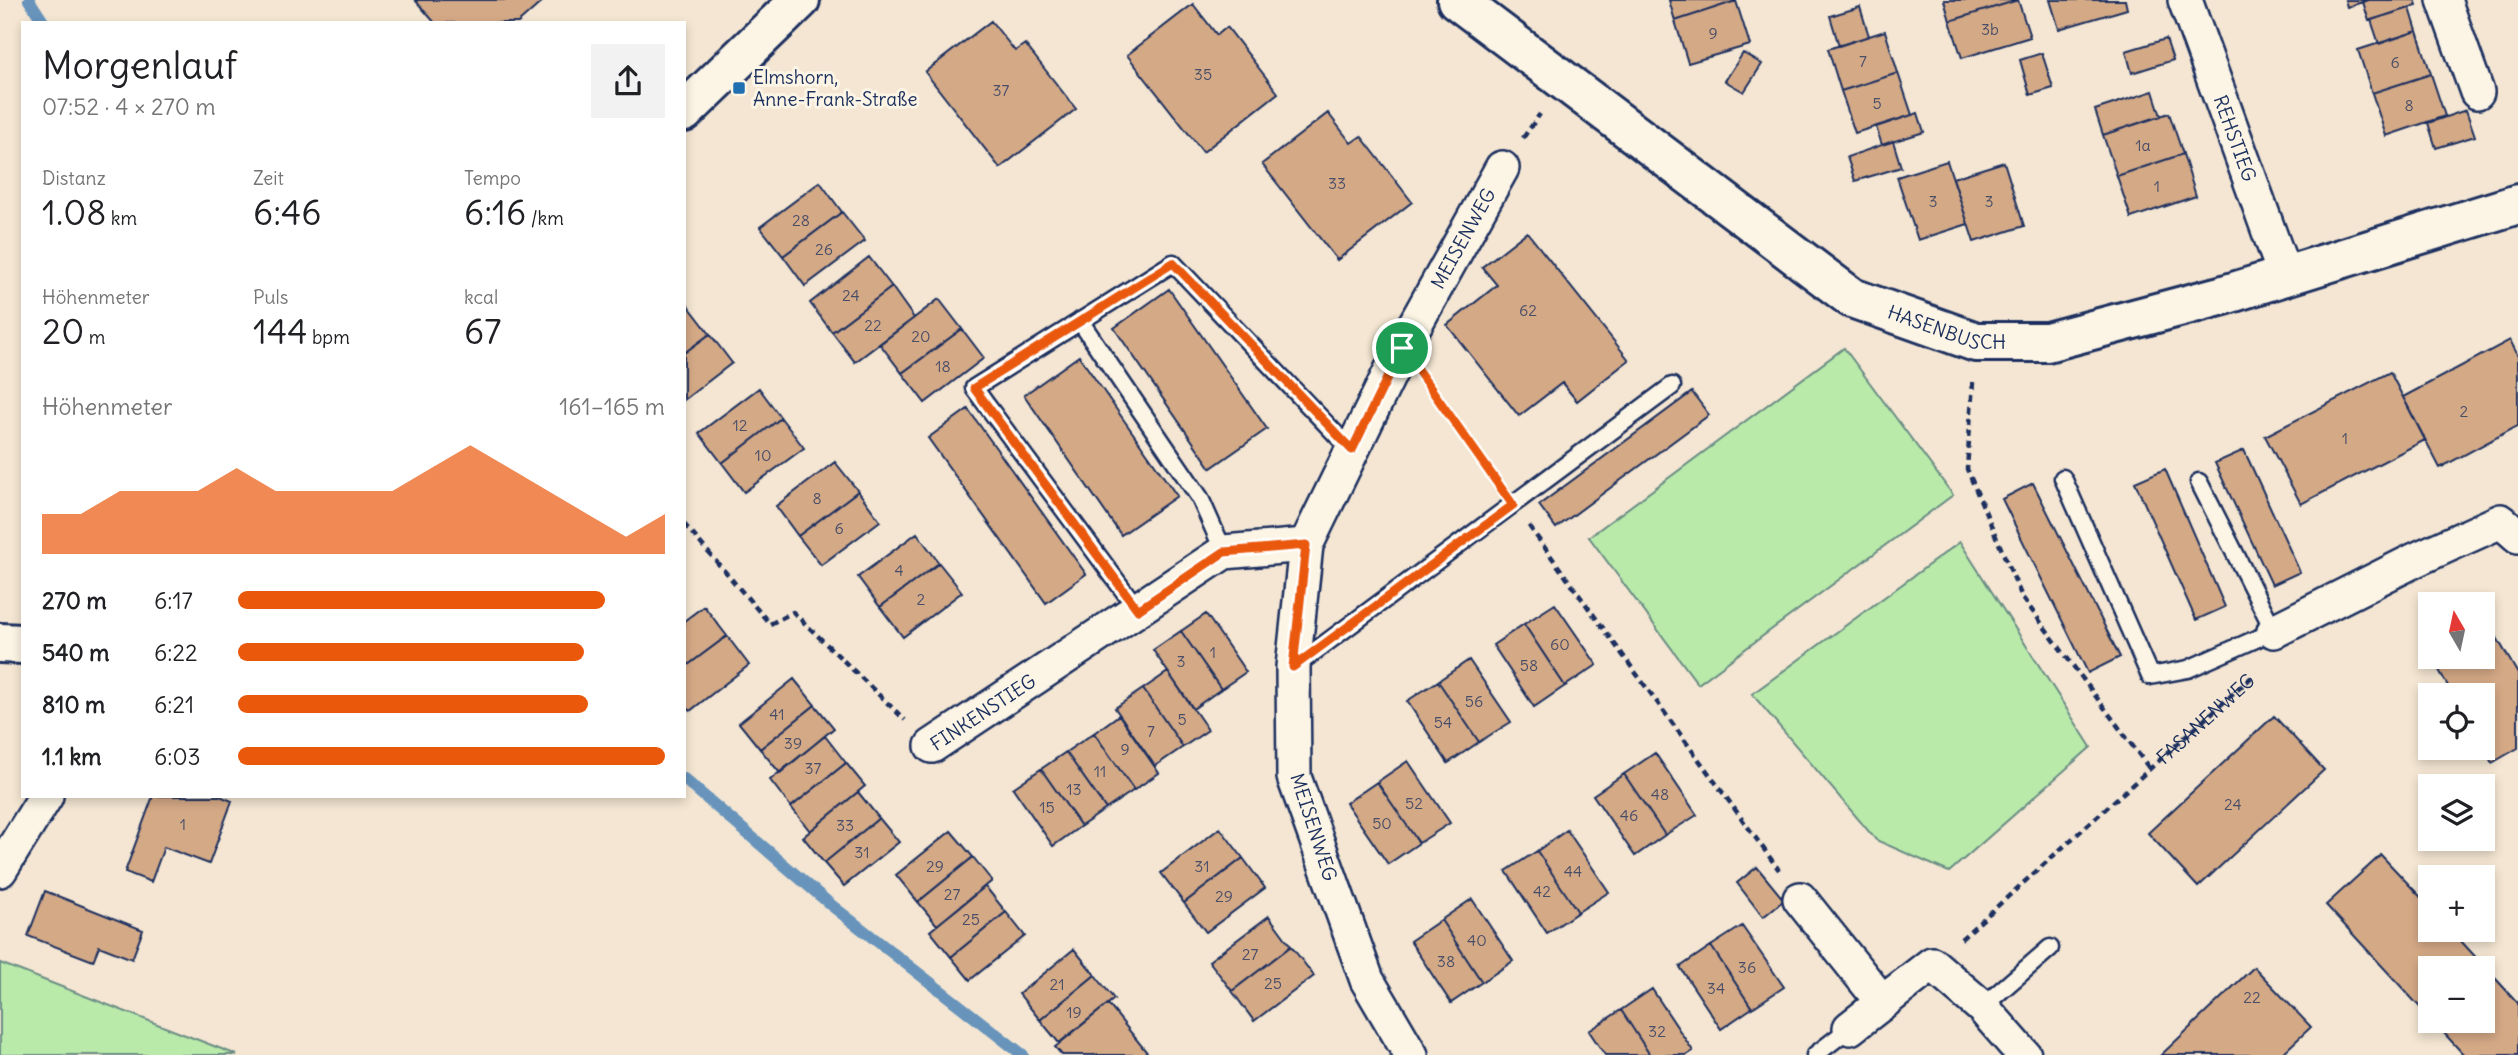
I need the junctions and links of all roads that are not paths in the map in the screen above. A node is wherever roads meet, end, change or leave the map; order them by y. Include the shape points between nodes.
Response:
1 (800, 0) edge
2 (1457, 0) edge
3 (2185, 0) edge
4 (2444, 0) edge
5 (2477, 92) dead end
6 (686, 110) edge
7 (1502, 168) road end
8 (2518, 204) edge
9 (2285, 276) junction
10 (1080, 321) junction
11 (1672, 386) dead end
12 (1352, 450) junction
13 (2063, 478) dead end
14 (2199, 482) dead end
15 (2510, 529) edge
16 (1306, 545) junction
17 (1224, 552) junction
18 (1138, 610) junction
19 (2274, 631) junction
20 (0, 643) edge
21 (21, 644) edge
22 (1293, 667) junction
23 (932, 746) road end
24 (45, 798) edge
25 (0, 870) edge
26 (1800, 899) road end
27 (2050, 948) dead end
28 (1883, 1003) junction
29 (1982, 1007) junction
30 (1850, 1028) joint
31 (1411, 1055) edge
32 (1815, 1055) edge
33 (2024, 1055) edge

1 - 6 main road
2 - 9 main road, HASENBUSCH via 1852,298 1976,342 2047,342
3 - 9 street, REHSTIEG
4 - 5 street
7 - 12 street, MEISENWEG via 1402,348
8 - 9 main road, HASENBUSCH
10 - 12 lane via 1173,263
10 - 17 lane via 1200,498
10 - 18 lane via 974,388
11 - 22 lane
12 - 16 street, MEISENWEG
13 - 19 lane via 2150,676 2188,669
14 - 19 lane
15 - 19 street via 2415,560
16 - 17 street, FINKENSTIEG
16 - 22 street, MEISENWEG
17 - 18 street, FINKENSTIEG
18 - 23 street, FINKENSTIEG
20 - 21 main road
22 - 31 street, MEISENWEG via 1294,777 1367,980
24 - 25 street
26 - 28 street
27 - 29 lane
28 - 29 street via 1932,964
28 - 30 street
29 - 33 street
30 - 32 lane

